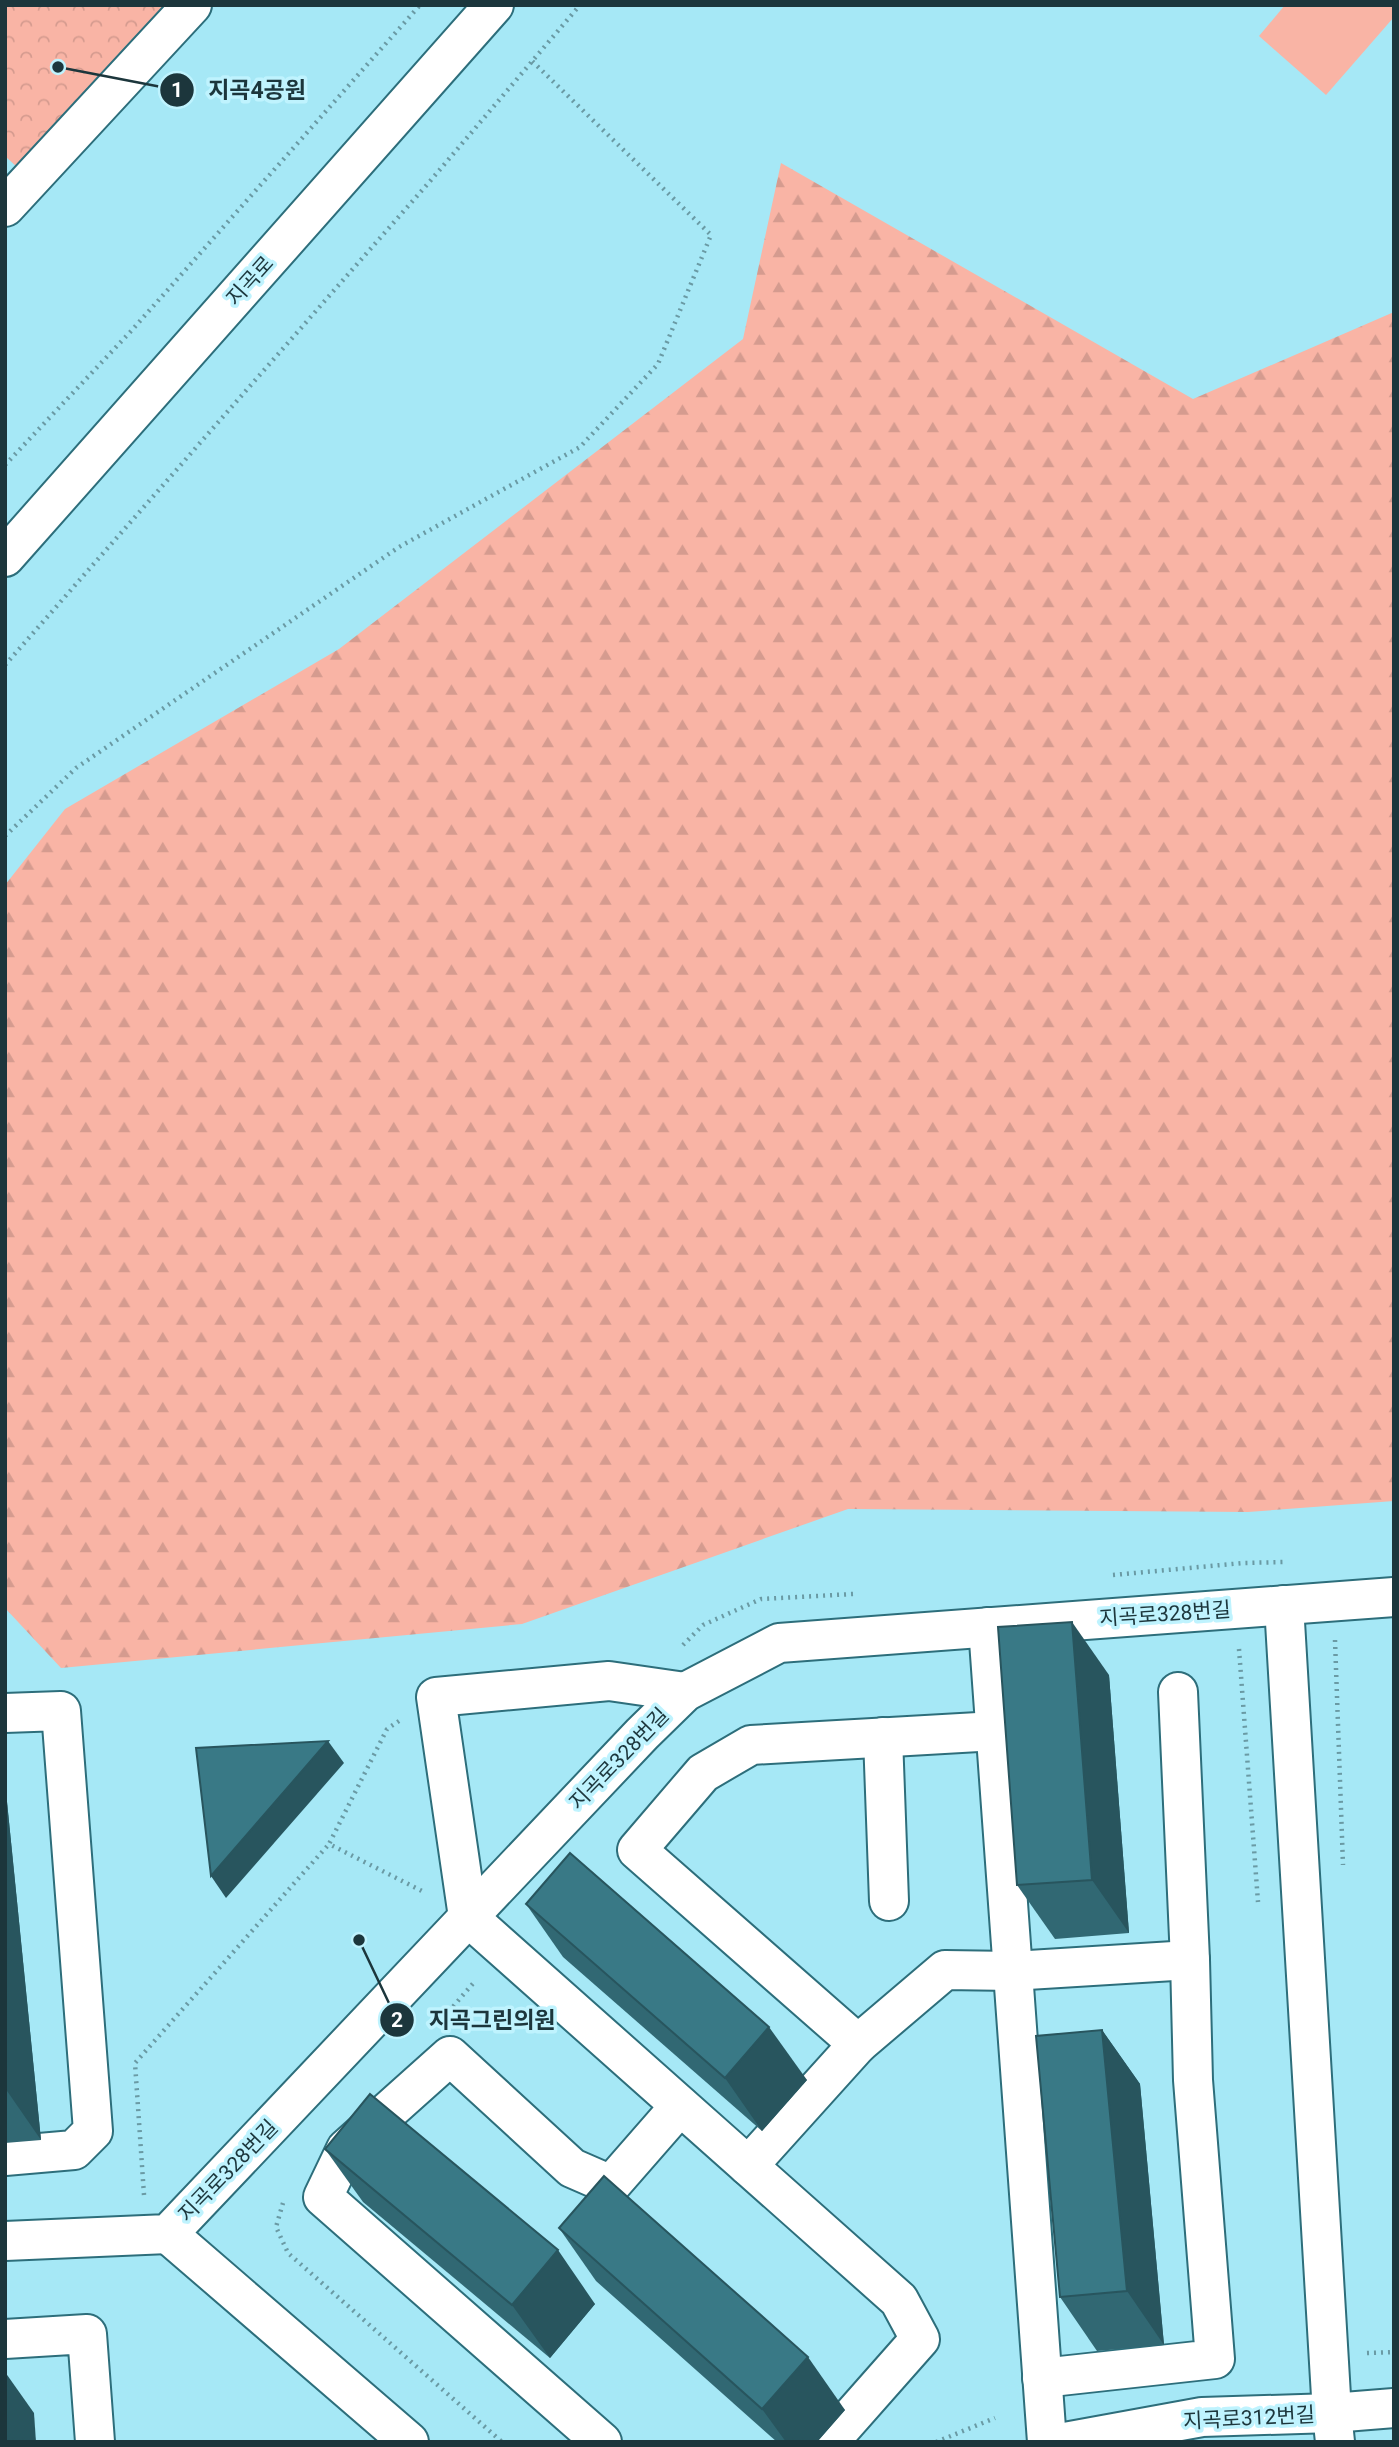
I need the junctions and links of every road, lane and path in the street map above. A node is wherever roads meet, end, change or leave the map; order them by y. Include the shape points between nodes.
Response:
1 (192, 5) edge
2 (420, 5) edge
3 (494, 5) edge
4 (580, 5) edge
5 (532, 61) junction
6 (18, 168) edge
7 (5, 207) edge
8 (5, 465) edge
9 (5, 557) edge
10 (5, 665) edge
11 (5, 836) edge
12 (1394, 1597) edge
13 (1284, 1605) junction
14 (988, 1627) junction
15 (685, 1692) junction
16 (1178, 1692) dead end
17 (436, 1697) junction
18 (5, 1713) edge
19 (996, 1731) junction
20 (883, 1737) junction
21 (329, 1844) junction
22 (428, 1894) dead end
23 (889, 1901) dead end
24 (468, 1917) junction
25 (1190, 1961) junction
26 (1013, 1971) junction
27 (858, 2044) junction
28 (680, 2106) junction
29 (5, 2156) edge
30 (748, 2166) junction
31 (145, 2196) dead end
32 (169, 2234) junction
33 (5, 2241) edge
34 (288, 2253) dead end
35 (5, 2339) edge
36 (1394, 2352) edge
37 (1360, 2354) dead end
38 (1042, 2378) junction
39 (1394, 2409) edge
40 (995, 2418) dead end
41 (1334, 2427) edge
42 (95, 2442) edge
43 (409, 2442) edge
44 (502, 2442) edge
45 (602, 2442) edge
46 (829, 2442) edge
47 (936, 2442) edge
48 (1047, 2442) edge
49 (1065, 2442) edge

1 - 6 street
2 - 8 path via 133,329
3 - 9 street, 지곡로
4 - 5 path
5 - 10 path
5 - 11 path via 711,234 658,364 580,447 399,547 76,768
6 - 7 street
12 - 13 street, 지곡로328번길
13 - 14 street, 지곡로328번길
13 - 41 street
14 - 15 street, 지곡로328번길 via 779,1643
14 - 19 street
15 - 17 street via 609,1681
15 - 24 street, 지곡로328번길
16 - 25 street
17 - 21 path via 387,1729
17 - 24 street
18 - 29 street via 61,1712 93,2131 74,2150
19 - 20 street
19 - 26 street
20 - 23 street
20 - 27 street via 751,1745 704,1773 637,1850
21 - 22 path
21 - 31 path via 135,2063
24 - 28 street
24 - 32 street, 지곡로328번길
25 - 26 street
25 - 38 street via 1193,2080 1215,2359
26 - 27 street via 945,1970
26 - 38 street
27 - 30 street
28 - 30 street
28 - 45 street via 611,2185 572,2168 450,2056 346,2149 323,2197
30 - 46 street via 899,2300 920,2339
32 - 33 street, 지곡로328번길
32 - 43 street
34 - 44 path
35 - 42 street via 87,2334
36 - 37 path
38 - 48 street
39 - 41 street, 지곡로312번길
40 - 47 path
41 - 49 street, 지곡로312번길 via 1202,2417

